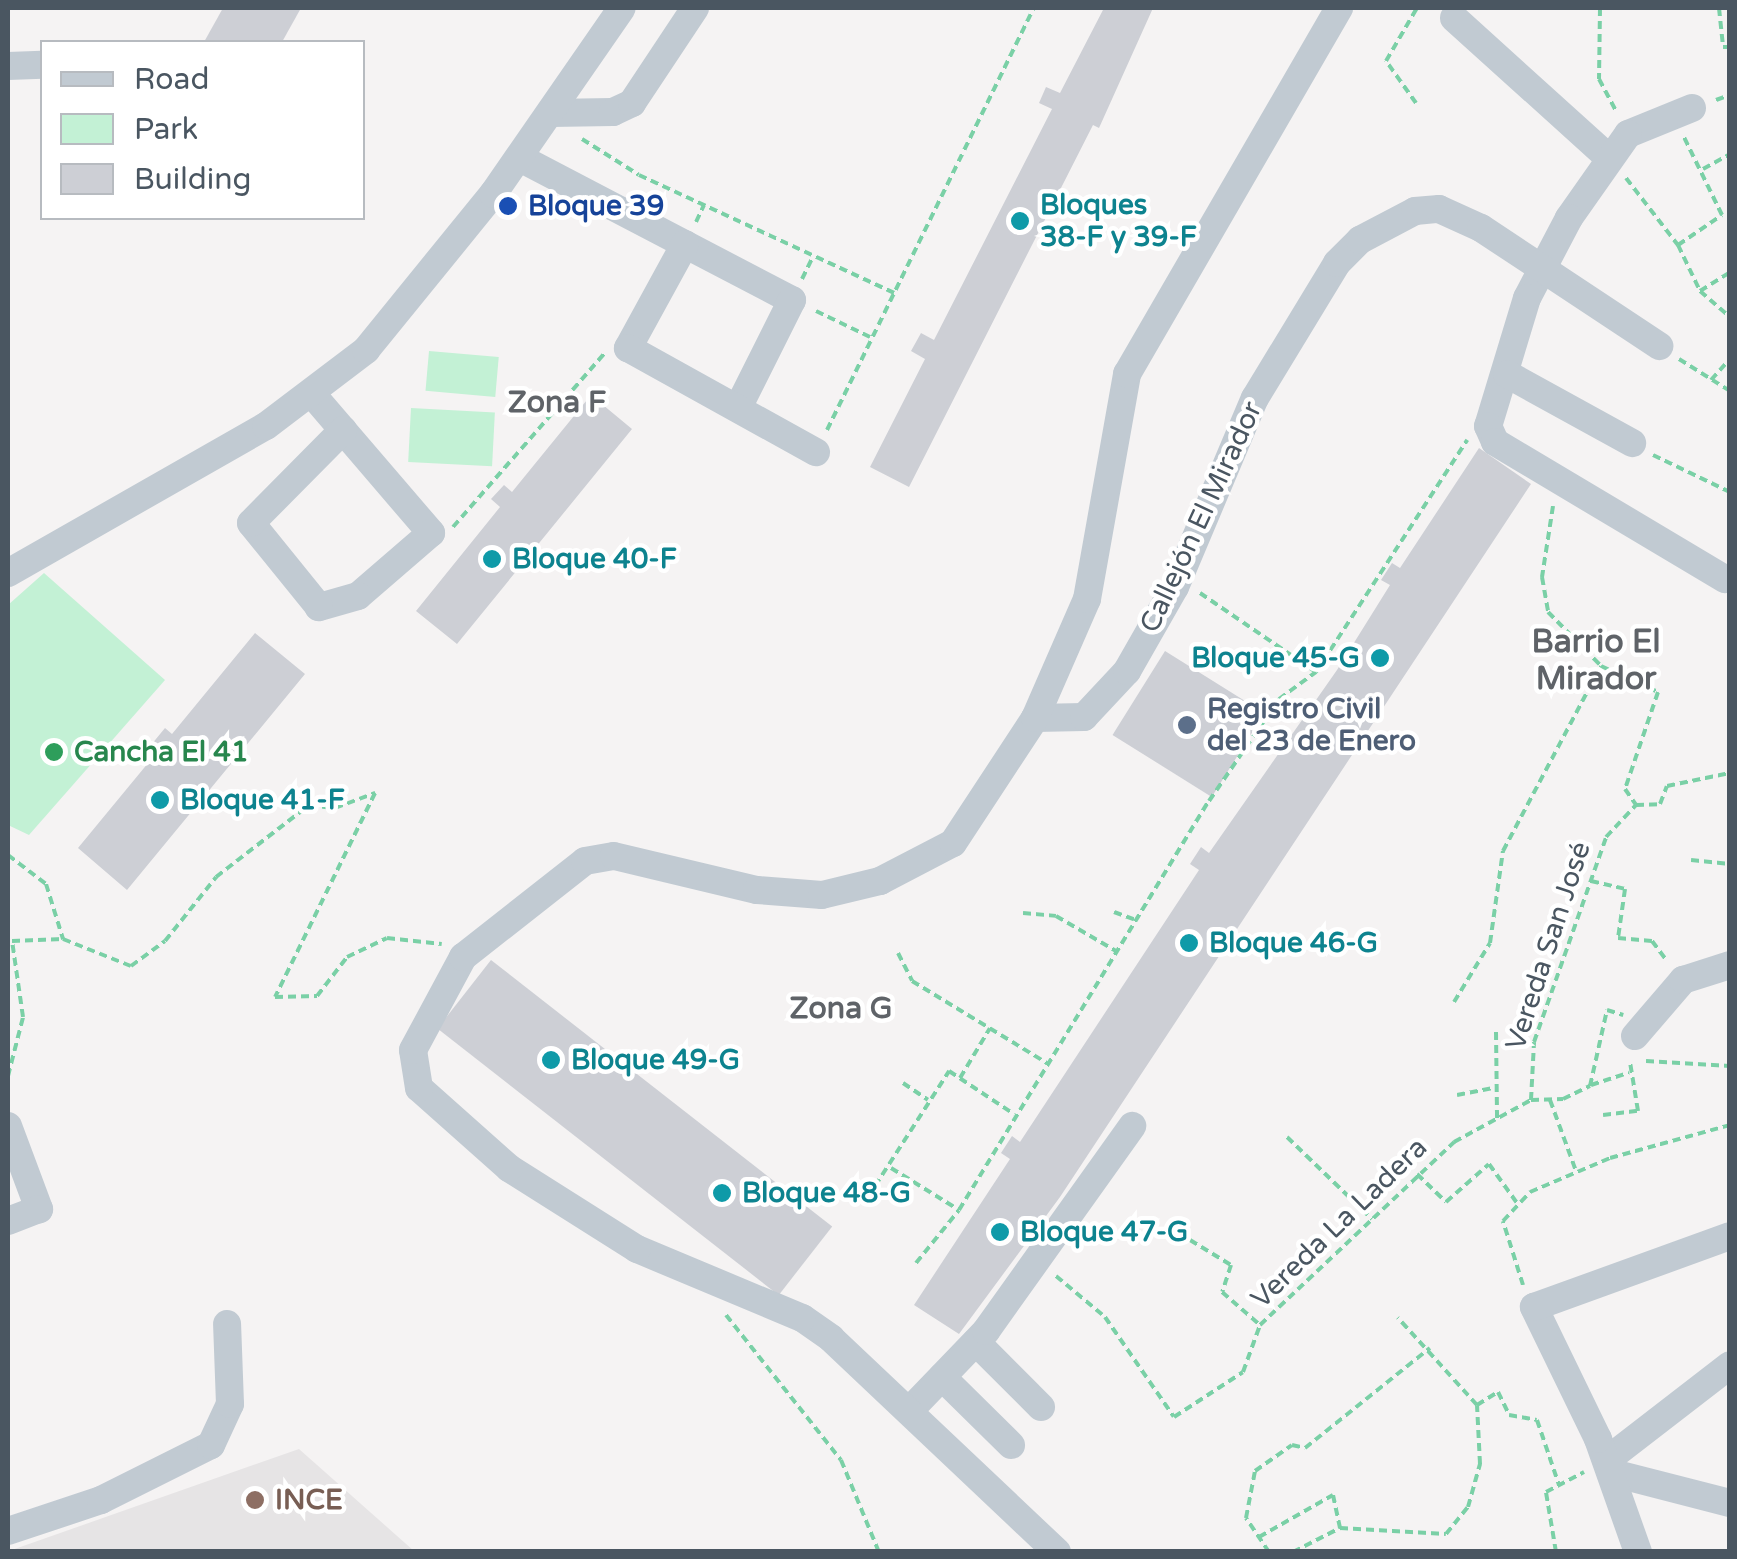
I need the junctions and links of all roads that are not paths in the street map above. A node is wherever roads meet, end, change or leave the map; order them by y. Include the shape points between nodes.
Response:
1 (622, 8) edge
2 (695, 8) edge
3 (1338, 8) edge
4 (1454, 18) dead end
5 (40, 65) edge
6 (8, 66) edge
7 (1682, 112) road end
8 (548, 117) junction
9 (520, 158) junction
10 (1610, 158) junction
11 (685, 244) junction
12 (1540, 268) junction
13 (1659, 346) road end
14 (1507, 374) junction
15 (312, 394) junction
16 (738, 408) junction
17 (343, 430) junction
18 (1632, 444) road end
19 (816, 452) road end
20 (8, 573) edge
21 (1726, 579) dead end
22 (1034, 718) junction
23 (1730, 965) edge
24 (1633, 1048) road end
25 (8, 1126) edge
26 (1132, 1126) dead end
27 (13, 1158) edge
28 (8, 1220) edge
29 (1730, 1236) edge
30 (226, 1324) dead end
31 (976, 1342) junction
32 (1730, 1365) edge
33 (942, 1377) junction
34 (1042, 1407) dead end
35 (910, 1410) junction
36 (1011, 1445) dead end
37 (1610, 1466) junction
38 (1730, 1503) edge
39 (8, 1531) edge
40 (1057, 1552) edge
41 (1638, 1552) edge

1 - 8 street
2 - 8 street via 632,103 613,112
3 - 22 street via 1128,374 1088,599
4 - 10 street
5 - 6 street
7 - 10 street via 1628,134
8 - 9 street
9 - 11 street
9 - 15 street via 387,330
10 - 12 street
11 - 16 street via 792,300
11 - 16 street via 628,348
12 - 13 street, Callejón El Mirador
12 - 14 street
12 - 22 street, Callejón El Mirador via 1439,210 1415,212 1348,249 1255,398 1162,613 1094,712
14 - 18 street
14 - 21 street via 1489,424 1495,442
15 - 17 street
15 - 20 street
16 - 19 street
17 - 17 street via 431,534 358,596 319,607 306,599 251,523
22 - 35 street via 953,842 880,882 794,895 598,856 564,872 463,957 413,1050 419,1088 434,1106 600,1229 802,1318
23 - 24 street via 1683,980
25 - 27 street
26 - 31 street
27 - 28 street via 38,1209
29 - 37 street via 1534,1307
30 - 39 street via 230,1404 211,1444 101,1500
31 - 33 street
31 - 34 street
32 - 37 street
33 - 35 street
33 - 36 street
35 - 40 street
37 - 38 street
37 - 41 street

